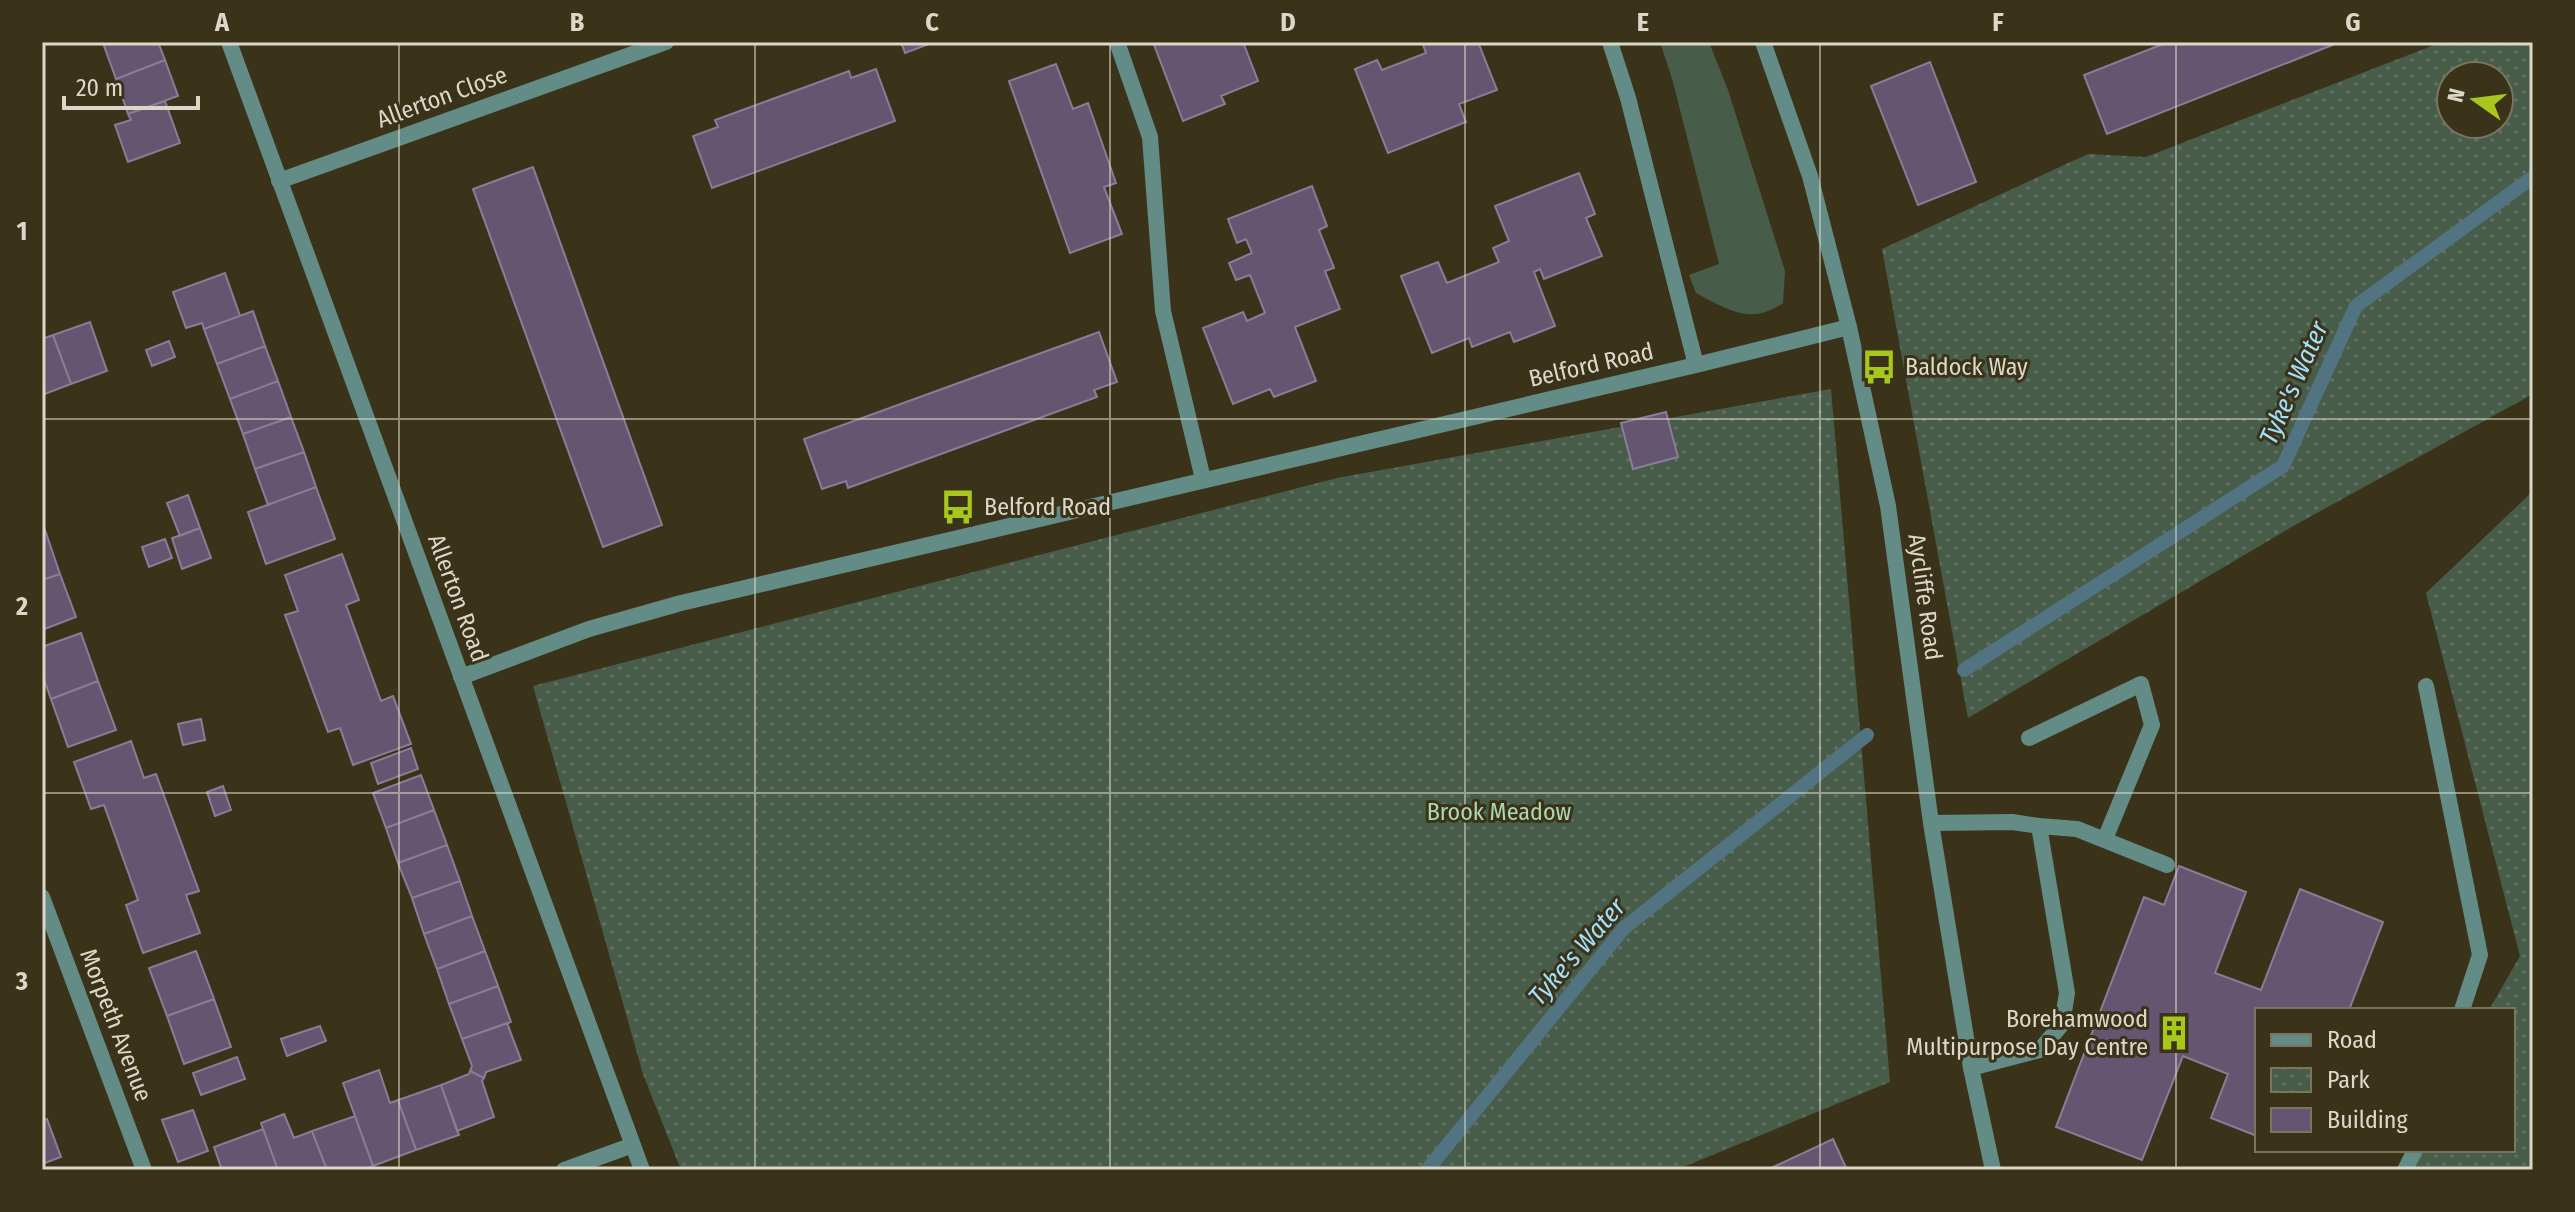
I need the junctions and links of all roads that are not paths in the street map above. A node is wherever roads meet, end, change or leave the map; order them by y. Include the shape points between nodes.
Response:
1 (229, 42) edge
2 (666, 42) edge
3 (1117, 42) edge
4 (1610, 42) edge
5 (1763, 42) edge
6 (279, 181) junction
7 (1849, 327) junction
8 (1696, 365) junction
9 (1203, 479) junction
10 (461, 677) junction
11 (2426, 686) dead end
12 (2029, 738) dead end
13 (1931, 823) junction
14 (2039, 826) junction
15 (2105, 839) junction
16 (2167, 865) dead end
17 (42, 897) edge
18 (2463, 1008) edge
19 (1971, 1068) junction
20 (633, 1145) junction
21 (2414, 1152) edge
22 (144, 1170) edge
23 (564, 1170) edge
24 (642, 1170) edge
25 (1993, 1170) edge
26 (2405, 1170) edge

1 - 6 street, Allerton Road
2 - 6 street, Allerton Close
3 - 9 street via 1150,137 1163,311
4 - 8 street
5 - 7 street, Aycliffe Road via 1810,176
6 - 10 street, Allerton Road
7 - 8 street, Belford Road
7 - 13 street, Aycliffe Road via 1888,506
8 - 9 street, Belford Road
9 - 10 street, Belford Road via 681,603 589,629
10 - 20 street, Allerton Road
11 - 18 street via 2480,955
12 - 15 street via 2141,684 2152,725
13 - 14 street
13 - 19 street, Aycliffe Road
14 - 15 street via 2077,829
14 - 19 street via 2067,993 2062,1024 2040,1050
15 - 16 street
17 - 22 street, Morpeth Avenue
19 - 25 street, Aycliffe Road
20 - 23 street
20 - 24 street, Allerton Road
21 - 26 street

